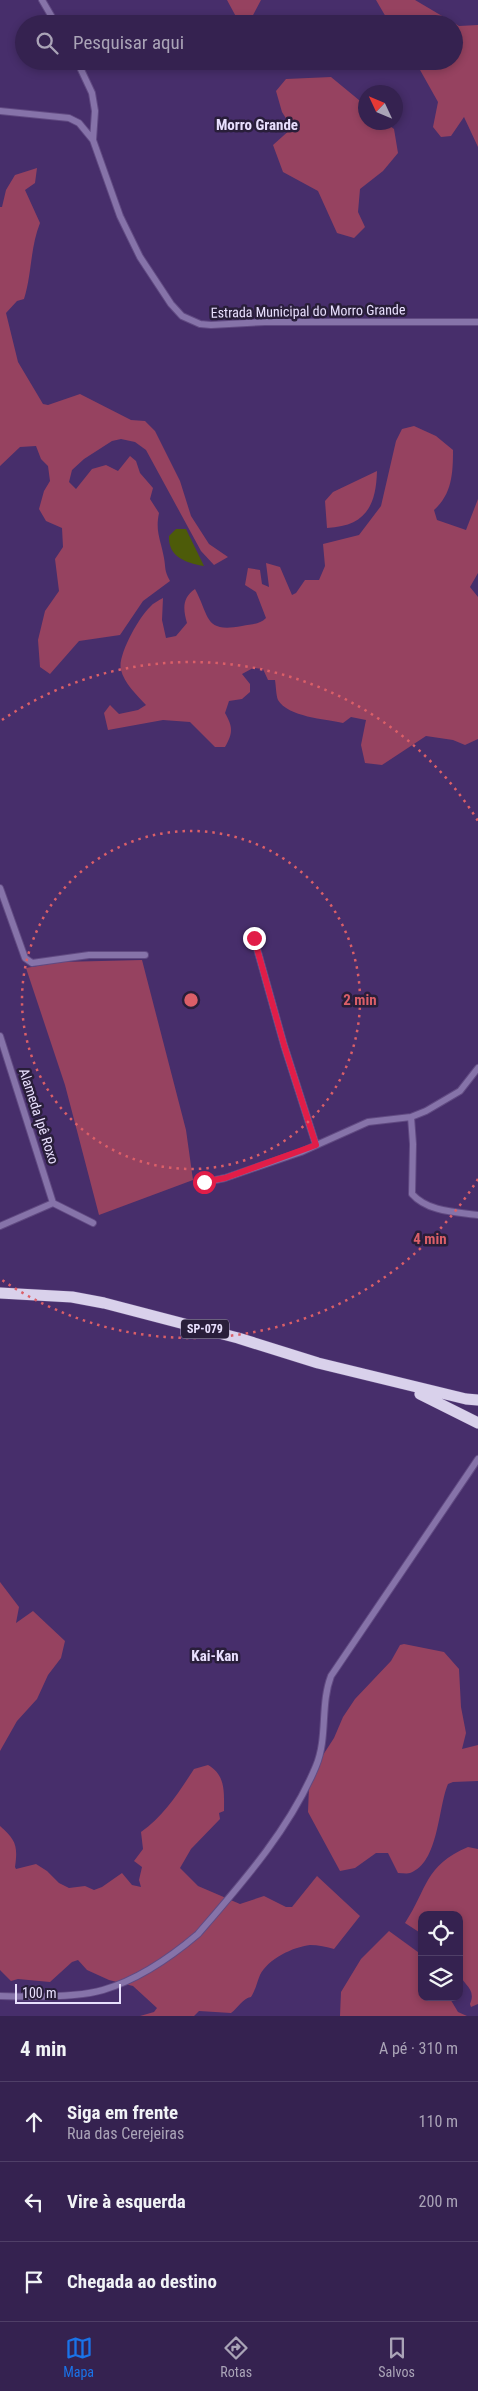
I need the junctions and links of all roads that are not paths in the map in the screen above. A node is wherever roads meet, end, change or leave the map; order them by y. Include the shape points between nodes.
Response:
1 (42, 0) edge
2 (51, 15) edge
3 (81, 70) edge
4 (0, 111) edge
5 (93, 140) junction
6 (478, 322) edge
7 (0, 888) edge
8 (254, 938) dead end
9 (145, 955) dead end
10 (0, 1036) edge
11 (478, 1068) edge
12 (411, 1117) junction
13 (316, 1145) junction
14 (200, 1177) dead end
15 (54, 1204) junction
16 (478, 1215) edge
17 (93, 1223) dead end
18 (0, 1226) edge
19 (0, 1293) edge
20 (405, 1386) junction
21 (478, 1400) edge
22 (478, 1423) edge
23 (478, 1460) edge
24 (0, 1996) edge

1 - 2 street
3 - 5 street, Estrada Municipal do Morro Grande via 92,93 95,111
4 - 5 street via 69,118 79,123
5 - 6 street, Estrada Municipal do Morro Grande via 120,216 140,257 171,304 192,322 211,325
7 - 9 street via 25,958 32,963 88,956
8 - 13 street
10 - 15 street, Alameda Ipê Roxo
11 - 12 street via 460,1092
12 - 13 street via 368,1122
12 - 16 street via 412,1194 417,1200 437,1209
13 - 14 street via 225,1178 206,1182
15 - 17 street
15 - 18 street
19 - 20 highway, SP-079 via 72,1297 104,1303
20 - 21 highway, SP-079
20 - 22 highway, SP-079
23 - 24 street via 331,1676 316,1766 294,1808 268,1849 198,1934 126,1983 101,1991

